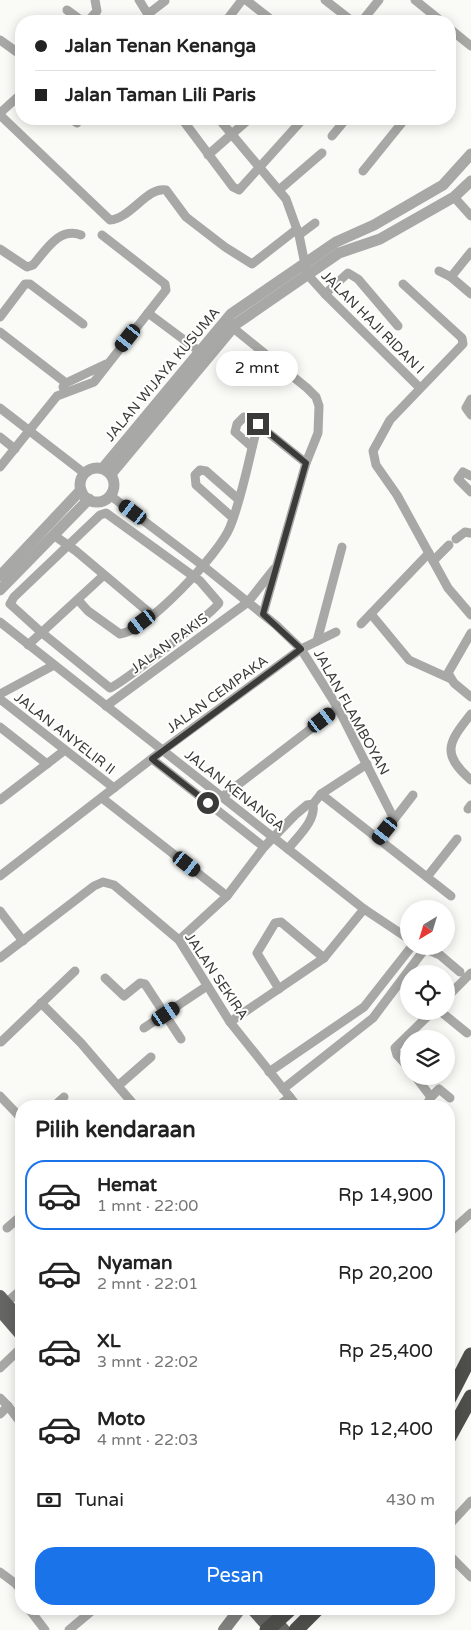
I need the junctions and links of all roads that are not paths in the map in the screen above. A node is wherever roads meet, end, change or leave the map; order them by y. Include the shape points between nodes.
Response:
1 (95, 0) edge
2 (139, 0) edge
3 (242, 0) edge
4 (246, 0) edge
5 (325, 0) edge
6 (379, 0) edge
7 (415, 0) edge
8 (165, 1) edge
9 (68, 10) dead end
10 (74, 15) edge
11 (93, 15) edge
12 (148, 15) edge
13 (153, 15) edge
14 (231, 15) edge
15 (265, 15) edge
16 (344, 15) edge
17 (367, 15) edge
18 (434, 15) edge
19 (456, 34) edge
20 (0, 40) edge
21 (471, 46) edge
22 (15, 51) edge
23 (15, 100) edge
24 (0, 114) edge
25 (186, 125) edge
26 (223, 125) edge
27 (241, 125) edge
28 (298, 125) edge
29 (341, 125) edge
30 (397, 125) edge
31 (230, 134) junction
32 (332, 136) dead end
33 (322, 153) dead end
34 (208, 154) junction
35 (471, 154) edge
36 (259, 167) junction
37 (363, 171) dead end
38 (471, 181) edge
39 (279, 190) junction
40 (454, 197) junction
41 (471, 216) edge
42 (315, 223) dead end
43 (298, 232) junction
44 (81, 235) dead end
45 (102, 236) dead end
46 (0, 249) edge
47 (471, 252) edge
48 (306, 269) junction
49 (439, 271) dead end
50 (451, 277) junction
51 (403, 284) dead end
52 (325, 294) junction
53 (471, 294) edge
54 (148, 313) junction
55 (0, 317) edge
56 (83, 324) dead end
57 (398, 326) dead end
58 (232, 328) junction
59 (0, 332) edge
60 (199, 351) junction
61 (108, 363) junction
62 (66, 383) junction
63 (420, 388) junction
64 (57, 396) junction
65 (471, 398) edge
66 (0, 408) edge
67 (471, 415) edge
68 (258, 424) junction
69 (30, 431) junction
70 (0, 437) edge
71 (252, 447) junction
72 (15, 449) junction
73 (306, 463) junction
74 (0, 467) edge
75 (107, 471) junction
76 (84, 473) junction
77 (471, 476) edge
78 (81, 490) junction
79 (471, 492) edge
80 (111, 496) junction
81 (89, 499) junction
82 (238, 499) junction
83 (233, 518) junction
84 (471, 532) edge
85 (57, 533) junction
86 (69, 544) junction
87 (342, 547) dead end
88 (431, 557) junction
89 (278, 564) junction
90 (202, 565) junction
91 (104, 575) junction
92 (0, 576) edge
93 (193, 578) junction
94 (0, 590) edge
95 (78, 600) junction
96 (248, 602) junction
97 (263, 614) junction
98 (371, 614) junction
99 (152, 615) junction
100 (471, 615) edge
101 (0, 622) edge
102 (364, 624) dead end
103 (192, 627) junction
104 (44, 632) junction
105 (336, 632) dead end
106 (471, 632) edge
107 (200, 638) junction
108 (317, 641) junction
109 (31, 646) junction
110 (301, 649) junction
111 (54, 665) junction
112 (451, 679) junction
113 (0, 694) edge
114 (471, 697) edge
115 (0, 699) edge
116 (106, 706) junction
117 (338, 708) junction
118 (471, 714) edge
119 (0, 727) edge
120 (65, 750) junction
121 (163, 750) junction
122 (152, 759) junction
123 (47, 764) junction
124 (367, 764) junction
125 (471, 780) edge
126 (114, 788) junction
127 (321, 794) junction
128 (414, 795) dead end
129 (222, 796) junction
130 (1, 798) edge
131 (102, 798) junction
132 (313, 804) junction
133 (394, 819) junction
134 (273, 838) junction
135 (379, 839) junction
136 (457, 839) dead end
137 (264, 848) junction
138 (288, 849) junction
139 (0, 876) edge
140 (427, 878) junction
141 (227, 896) junction
142 (451, 896) dead end
143 (364, 909) junction
144 (0, 911) edge
145 (400, 933) edge
146 (179, 940) junction
147 (23, 941) junction
148 (405, 955) edge
149 (417, 955) edge
150 (440, 955) edge
151 (0, 958) edge
152 (324, 958) junction
153 (75, 971) dead end
154 (460, 972) dead end
155 (471, 972) edge
156 (106, 978) dead end
157 (207, 986) junction
158 (279, 989) junction
159 (455, 989) edge
160 (41, 1003) junction
161 (364, 1007) junction
162 (166, 1014) junction
163 (373, 1018) junction
164 (424, 1020) edge
165 (451, 1020) edge
166 (230, 1022) junction
167 (144, 1028) dead end
168 (413, 1030) edge
169 (467, 1033) dead end
170 (181, 1039) dead end
171 (400, 1043) edge
172 (3, 1044) edge
173 (151, 1057) dead end
174 (400, 1057) edge
175 (269, 1072) junction
176 (119, 1085) junction
177 (422, 1085) edge
178 (283, 1089) junction
179 (0, 1096) edge
180 (64, 1097) dead end
181 (290, 1097) junction
182 (431, 1097) junction
183 (450, 1098) dead end
184 (61, 1100) edge
185 (130, 1100) edge
186 (286, 1100) edge
187 (292, 1100) edge
188 (429, 1100) edge
189 (15, 1112) edge
190 (471, 1213) edge
191 (15, 1221) edge
192 (7, 1228) dead end
193 (455, 1228) edge
194 (15, 1294) edge
195 (2, 1303) edge
196 (15, 1315) edge
197 (15, 1325) edge
198 (15, 1354) edge
199 (471, 1355) edge
200 (0, 1368) edge
201 (455, 1386) edge
202 (471, 1397) edge
203 (0, 1398) edge
204 (8, 1406) junction
205 (0, 1414) edge
206 (15, 1415) edge
207 (455, 1426) edge
208 (471, 1502) edge
209 (455, 1519) edge
210 (455, 1562) edge
211 (0, 1572) edge
212 (471, 1577) edge
213 (15, 1583) edge
214 (34, 1615) edge
215 (87, 1615) edge
216 (235, 1615) edge
217 (257, 1615) edge
218 (271, 1615) edge
219 (284, 1615) edge
220 (311, 1615) edge
221 (45, 1630) edge
222 (69, 1630) edge
223 (224, 1630) edge
224 (269, 1630) edge
225 (284, 1630) edge
226 (296, 1630) edge

1 - 11 street via 97,11
2 - 12 street
3 - 14 street
4 - 15 street
5 - 16 street
6 - 17 street
7 - 18 street
8 - 13 street
9 - 10 street
19 - 21 street
20 - 22 street
23 - 24 street
24 - 43 street via 110,220 122,216 155,191 166,190 186,217 252,264
25 - 34 street
26 - 31 street
27 - 31 street
28 - 36 street
29 - 32 street
30 - 37 street
31 - 34 street
31 - 36 street
33 - 39 street
34 - 36 street via 237,190 242,189
35 - 48 street, JALAN WIJAYA KUSUMA via 443,185 336,242
36 - 39 street
38 - 40 street, JALAN WIJAYA KUSUMA
39 - 43 street via 286,199
40 - 41 street
40 - 48 street, JALAN WIJAYA KUSUMA via 380,238 339,252
42 - 43 street
43 - 48 street
44 - 46 street via 72,232 61,234 33,265 27,267
45 - 54 street via 167,286
47 - 50 street
48 - 52 street, JALAN HAJI RIDAN I
48 - 58 street, JALAN WIJAYA KUSUMA
48 - 60 street, JALAN WIJAYA KUSUMA via 231,314
49 - 50 street
50 - 53 street
51 - 63 street via 464,342
52 - 57 street via 348,273 358,279
52 - 63 street, JALAN HAJI RIDAN I
54 - 60 street
54 - 61 street
55 - 56 street via 25,284 30,284
58 - 73 street via 316,397 318,433
58 - 75 street, JALAN WIJAYA KUSUMA
59 - 62 street
60 - 75 street, JALAN WIJAYA KUSUMA
61 - 62 street
61 - 64 street via 94,382
62 - 64 street
63 - 88 street, JALAN HAJI RIDAN I via 390,420 373,451 376,464
64 - 69 street
65 - 67 street via 466,408
66 - 69 street
68 - 71 street
68 - 71 street via 244,417 235,429 237,435
68 - 73 street
69 - 72 street
69 - 76 street
70 - 72 street
71 - 82 street
72 - 74 street
73 - 89 street
75 - 76 street via 93,468
75 - 80 street via 114,488
76 - 78 street
77 - 79 street via 463,472 458,479
78 - 81 street
78 - 92 street
80 - 81 street via 102,501
80 - 90 street, JALAN FLAMBOYAN
81 - 85 street
82 - 83 street
82 - 83 street via 206,471 200,470 195,475 196,485
83 - 90 street via 228,533
84 - 88 street via 465,532
85 - 86 street
85 - 94 street
86 - 91 street
86 - 93 street via 100,515 109,513
86 - 104 street via 11,601 13,607
87 - 108 street
88 - 98 street
88 - 100 street, JALAN HAJI RIDAN I via 448,588
89 - 96 street, JALAN PAKIS
89 - 97 street
90 - 93 street
90 - 96 street, JALAN FLAMBOYAN
91 - 95 street
91 - 99 street
93 - 99 street
93 - 103 street via 200,581 219,602
95 - 99 street via 120,634
95 - 104 street
96 - 97 street, JALAN FLAMBOYAN
96 - 107 street, JALAN PAKIS
97 - 110 street, JALAN FLAMBOYAN
98 - 102 street
98 - 112 street via 410,660
101 - 109 street, JALAN KENANGA
103 - 104 street via 110,688
103 - 107 street
104 - 109 street
105 - 108 street, JALAN CEMPAKA
106 - 112 street via 449,668
107 - 116 street, JALAN PAKIS
108 - 110 street, JALAN CEMPAKA
109 - 111 street, JALAN KENANGA
110 - 117 street, JALAN FLAMBOYAN
110 - 121 street, JALAN CEMPAKA
111 - 113 street
111 - 116 street, JALAN KENANGA
112 - 114 street
115 - 120 street, JALAN ANYELIR II
116 - 121 street, JALAN KENANGA
117 - 124 street, JALAN FLAMBOYAN
117 - 129 street
118 - 125 street via 457,732 450,755
119 - 123 street
120 - 123 street
120 - 126 street, JALAN ANYELIR II
121 - 122 street, JALAN CEMPAKA
121 - 129 street, JALAN KENANGA
122 - 126 street, JALAN CEMPAKA
122 - 137 street
123 - 130 street
124 - 127 street
124 - 133 street, JALAN FLAMBOYAN
126 - 131 street, JALAN CEMPAKA
127 - 132 street
127 - 135 street
128 - 133 street
129 - 134 street, JALAN KENANGA
131 - 139 street, JALAN CEMPAKA
131 - 141 street
132 - 134 street via 307,805
132 - 138 street via 311,818
133 - 135 street
134 - 137 street
134 - 138 street, JALAN KENANGA
135 - 140 street
136 - 140 street
137 - 141 street
138 - 143 street, JALAN KENANGA
140 - 142 street
141 - 146 street
143 - 145 street, JALAN KENANGA
143 - 152 street
144 - 147 street
146 - 147 street, JALAN SEKIRA via 114,885 103,882
146 - 157 street, JALAN SEKIRA
147 - 151 street, JALAN SEKIRA
148 - 161 street
149 - 163 street
150 - 154 street
152 - 158 street
152 - 158 street via 281,922 275,923 257,953
153 - 160 street
155 - 159 street
156 - 162 street via 125,996 144,982
157 - 162 street
157 - 166 street, JALAN SEKIRA
158 - 166 street
160 - 172 street
160 - 176 street
161 - 163 street
161 - 175 street
162 - 167 street
162 - 170 street
163 - 178 street
164 - 168 street
165 - 169 street
166 - 175 street, JALAN SEKIRA
171 - 174 street via 395,1051
173 - 176 street
175 - 178 street, JALAN SEKIRA
176 - 185 street
177 - 182 street
178 - 181 street, JALAN SEKIRA
179 - 189 street
180 - 184 street
181 - 186 street
181 - 187 street, JALAN SEKIRA
182 - 183 street via 439,1090
182 - 188 street
190 - 193 street
191 - 192 street
194 - 195 street
195 - 196 main road
195 - 197 main road
198 - 200 street
199 - 201 highway
202 - 207 highway
203 - 204 street
204 - 205 street
204 - 206 street
208 - 209 street
210 - 212 street
211 - 213 street
214 - 221 street
215 - 222 street
216 - 223 main road
217 - 224 main road
218 - 225 main road
219 - 224 highway
220 - 226 highway

